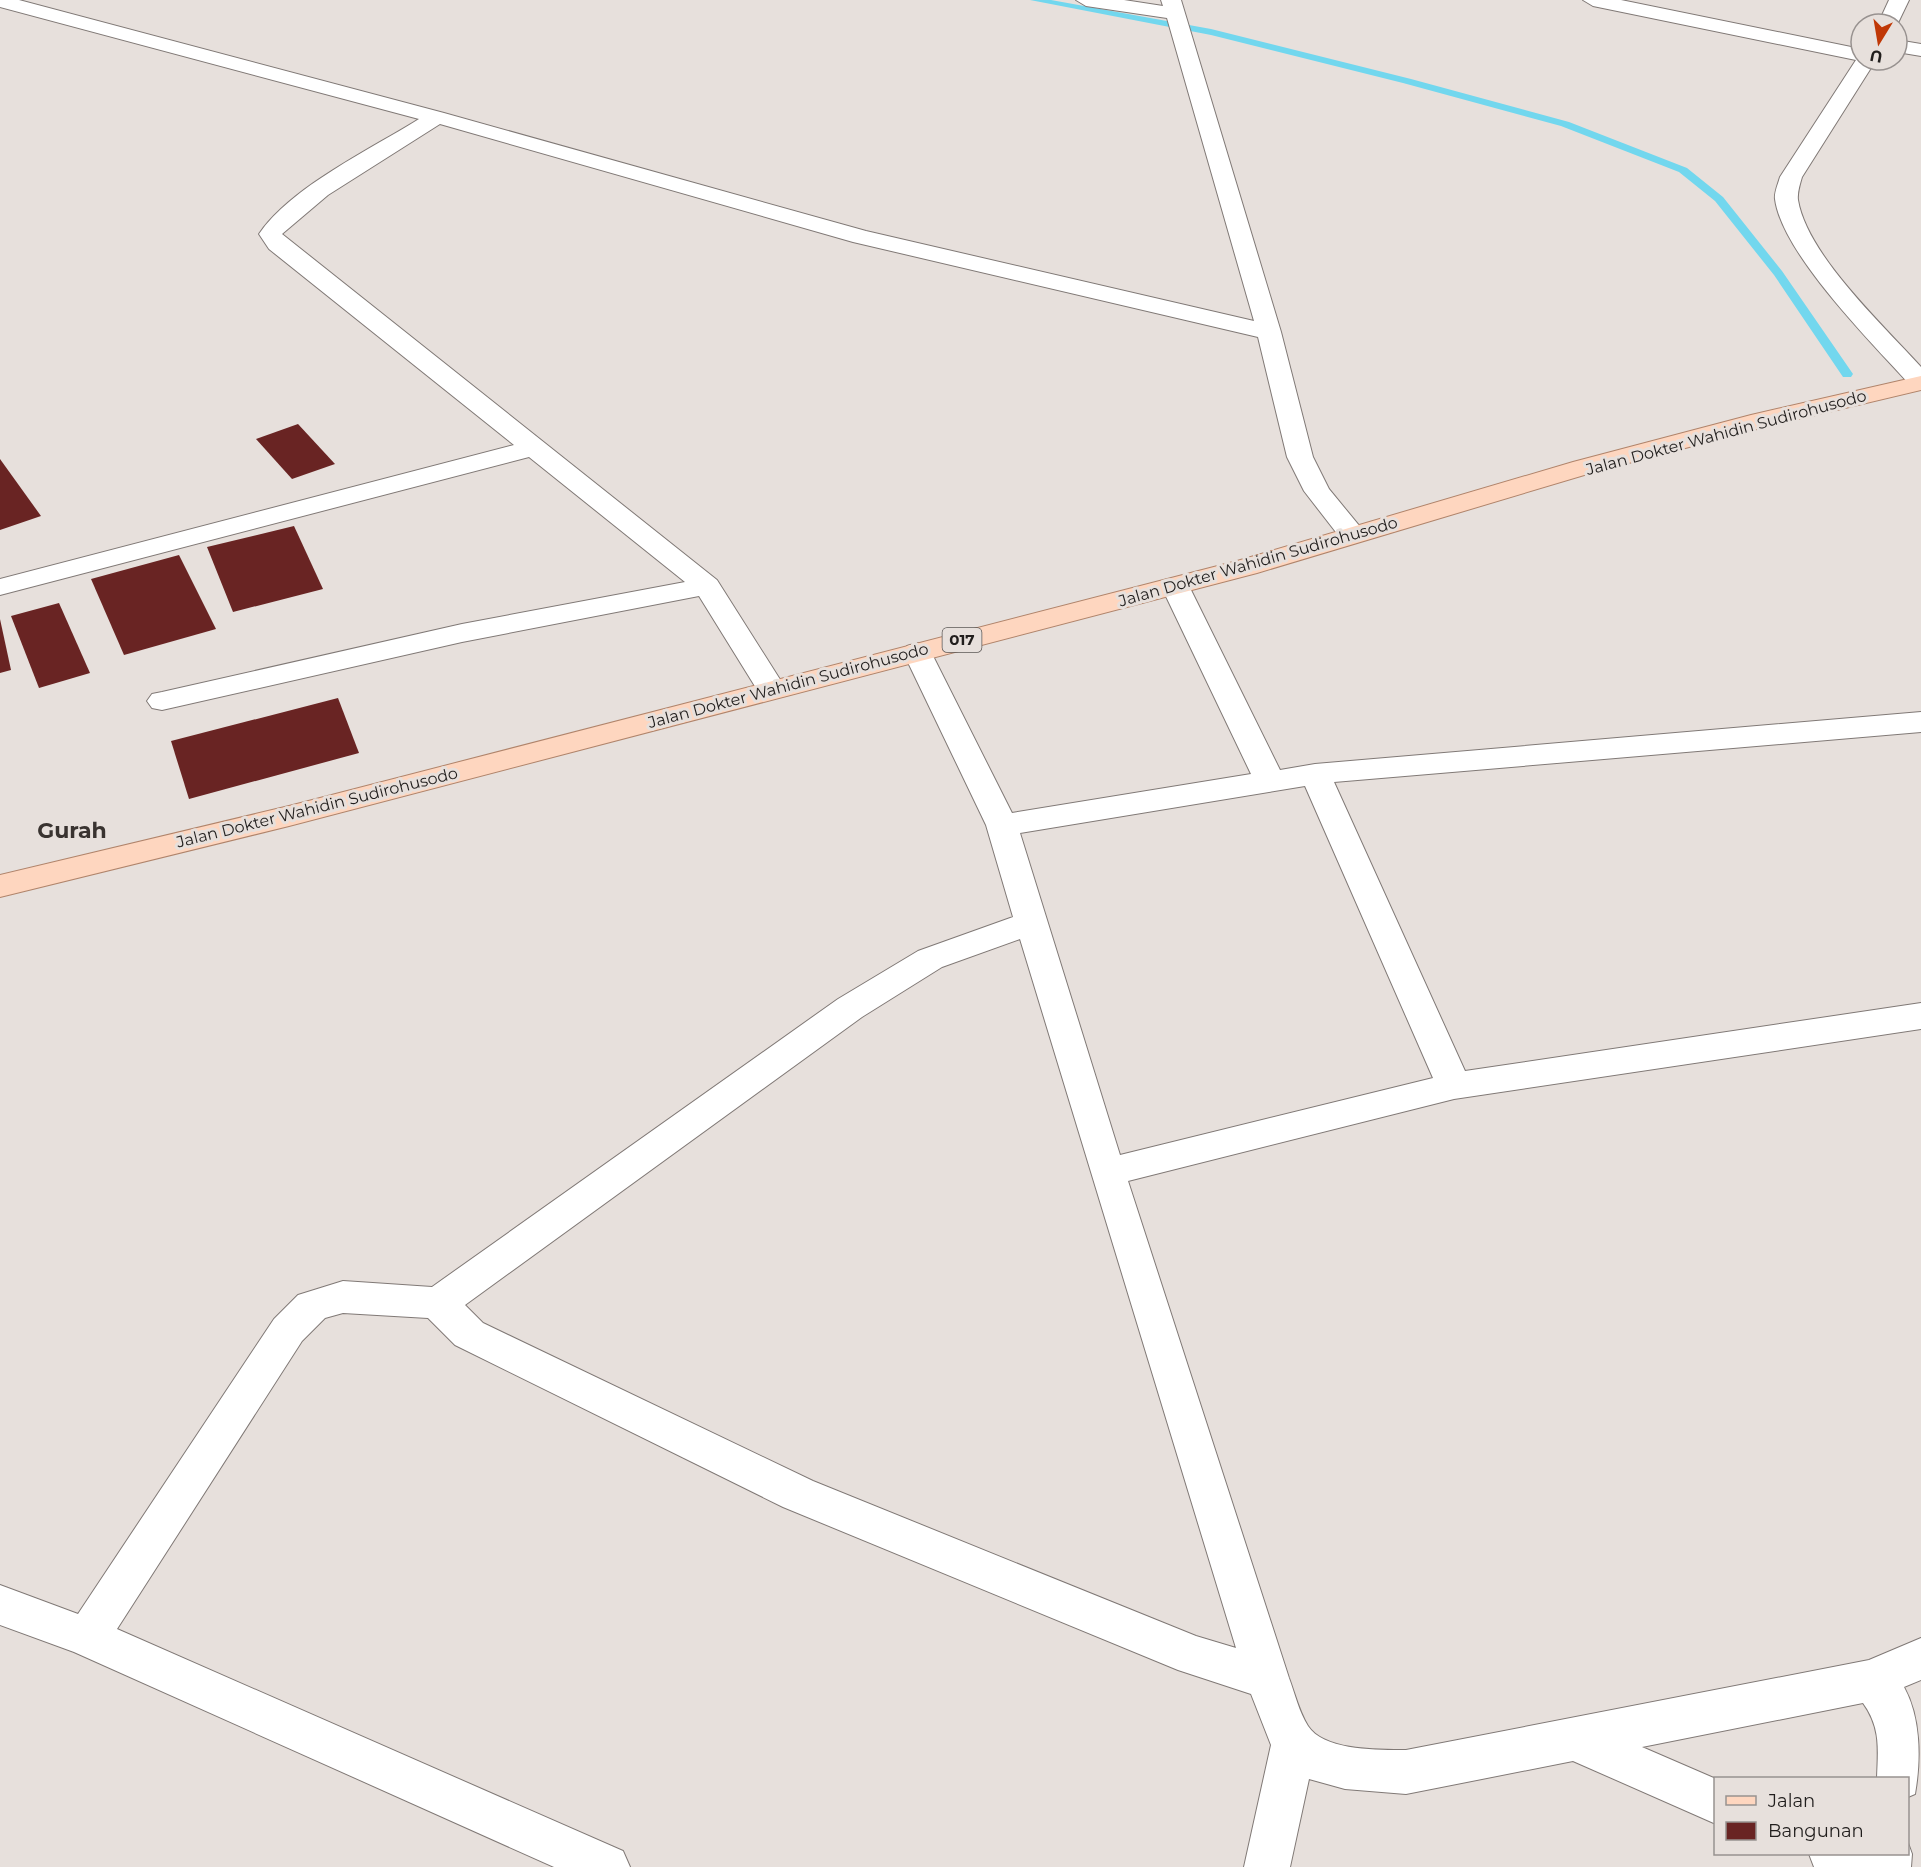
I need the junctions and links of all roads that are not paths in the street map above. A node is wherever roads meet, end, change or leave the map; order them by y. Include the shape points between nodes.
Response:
1 (1086, 0) edge
2 (1593, 0) edge
3 (0, 1) edge
4 (1177, 18) edge
5 (1849, 53) edge
6 (1859, 72) edge
7 (437, 117) junction
8 (1269, 332) junction
9 (1921, 383) edge
10 (535, 448) junction
11 (1352, 534) junction
12 (707, 586) junction
13 (1175, 586) junction
14 (0, 587) edge
15 (917, 652) junction
16 (771, 689) junction
17 (162, 701) dead end
18 (1921, 722) edge
19 (1315, 774) junction
20 (1270, 781) junction
21 (1002, 825) junction
22 (0, 886) edge
23 (1031, 922) junction
24 (1921, 1017) edge
25 (1454, 1086) junction
26 (1107, 1172) junction
27 (438, 1303) junction
28 (0, 1605) edge
29 (87, 1637) junction
30 (1921, 1658) edge
31 (1267, 1678) junction
32 (1873, 1680) junction
33 (1572, 1738) junction
34 (1293, 1745) junction
35 (1899, 1777) edge
36 (1714, 1801) edge
37 (1834, 1855) edge
38 (608, 1867) edge
39 (1267, 1867) edge
40 (1863, 1867) edge

1 - 4 street
2 - 5 street
3 - 7 street
4 - 8 street
6 - 9 street via 1791,177 1786,198 1796,228 1841,294
7 - 8 street via 861,237
7 - 10 street via 303,203 270,234 277,244
8 - 11 street via 1300,457 1317,491
9 - 11 main road, Jalan Dokter Wahidin Sudirohusodo / 017 via 1692,438
10 - 12 street
10 - 14 street
11 - 13 main road, Jalan Dokter Wahidin Sudirohusodo / 017
12 - 16 street
12 - 17 street via 462,633
13 - 15 main road, Jalan Dokter Wahidin Sudirohusodo / 017
13 - 20 street
15 - 16 main road, Jalan Dokter Wahidin Sudirohusodo / 017
15 - 21 street
16 - 22 main road, Jalan Dokter Wahidin Sudirohusodo / 017 via 289,816
18 - 19 street
19 - 20 street
19 - 25 street
20 - 21 street
21 - 23 street
23 - 26 street
23 - 27 street via 930,959 850,1008
24 - 25 street
25 - 26 street
26 - 31 street
27 - 29 street via 343,1297 312,1306 288,1330
27 - 31 street via 469,1334 798,1494 1193,1656
28 - 29 street
29 - 38 street
30 - 32 street
31 - 34 street
32 - 33 street
32 - 35 street via 1893,1707 1901,1727
33 - 34 street via 1406,1772 1343,1767 1315,1759
33 - 36 street
34 - 39 street
37 - 40 street

